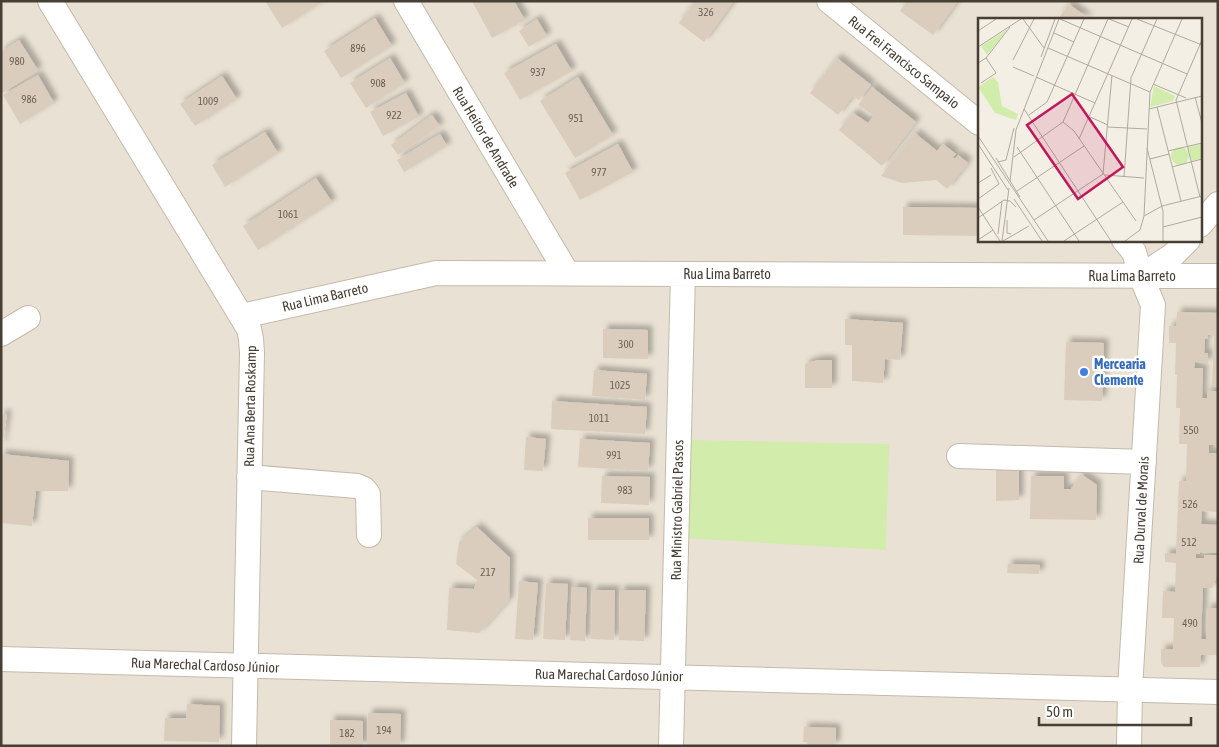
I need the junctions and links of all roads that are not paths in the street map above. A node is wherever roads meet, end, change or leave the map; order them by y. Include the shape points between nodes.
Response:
1 (50, 1) edge
2 (406, 1) edge
3 (829, 1) edge
4 (978, 122) edge
5 (1218, 204) edge
6 (1202, 223) edge
7 (1125, 241) edge
8 (1187, 241) edge
9 (567, 273) junction
10 (683, 274) junction
11 (1141, 276) junction
12 (1218, 276) edge
13 (242, 316) junction
14 (28, 318) dead end
15 (1, 334) edge
16 (959, 456) dead end
17 (1144, 462) junction
18 (249, 477) junction
19 (369, 535) dead end
20 (1, 659) edge
21 (245, 666) junction
22 (673, 677) junction
23 (1130, 689) junction
24 (1218, 692) edge
25 (244, 746) edge
26 (671, 746) edge
27 (1129, 746) edge

1 - 13 street, Rua Ana Berta Roskamp
2 - 9 street, Rua Heitor de Andrade
3 - 4 street, Rua Frei Francisco Sampaio
5 - 6 street
7 - 11 street via 1134,252
8 - 11 street via 1173,255
9 - 10 street, Rua Lima Barreto
9 - 13 street, Rua Lima Barreto via 436,273
10 - 11 street, Rua Lima Barreto
10 - 22 street, Rua Ministro Gabriel Passos
11 - 12 street, Rua Lima Barreto
11 - 17 street, Rua Durval de Morais via 1153,305
13 - 18 street, Rua Ana Berta Roskamp via 249,329 252,353
14 - 15 street
16 - 17 street
17 - 23 street, Rua Durval de Morais
18 - 19 street via 364,488 368,494
18 - 21 street, Rua Ana Berta Roskamp
20 - 21 street, Rua Marechal Cardoso Júnior
21 - 22 street, Rua Marechal Cardoso Júnior
21 - 25 street, Rua Ana Berta Roskamp
22 - 23 street, Rua Marechal Cardoso Júnior
22 - 26 street, Rua Ministro Gabriel Passos
23 - 24 street, Rua Marechal Cardoso Júnior
23 - 27 street, Rua Durval de Morais

